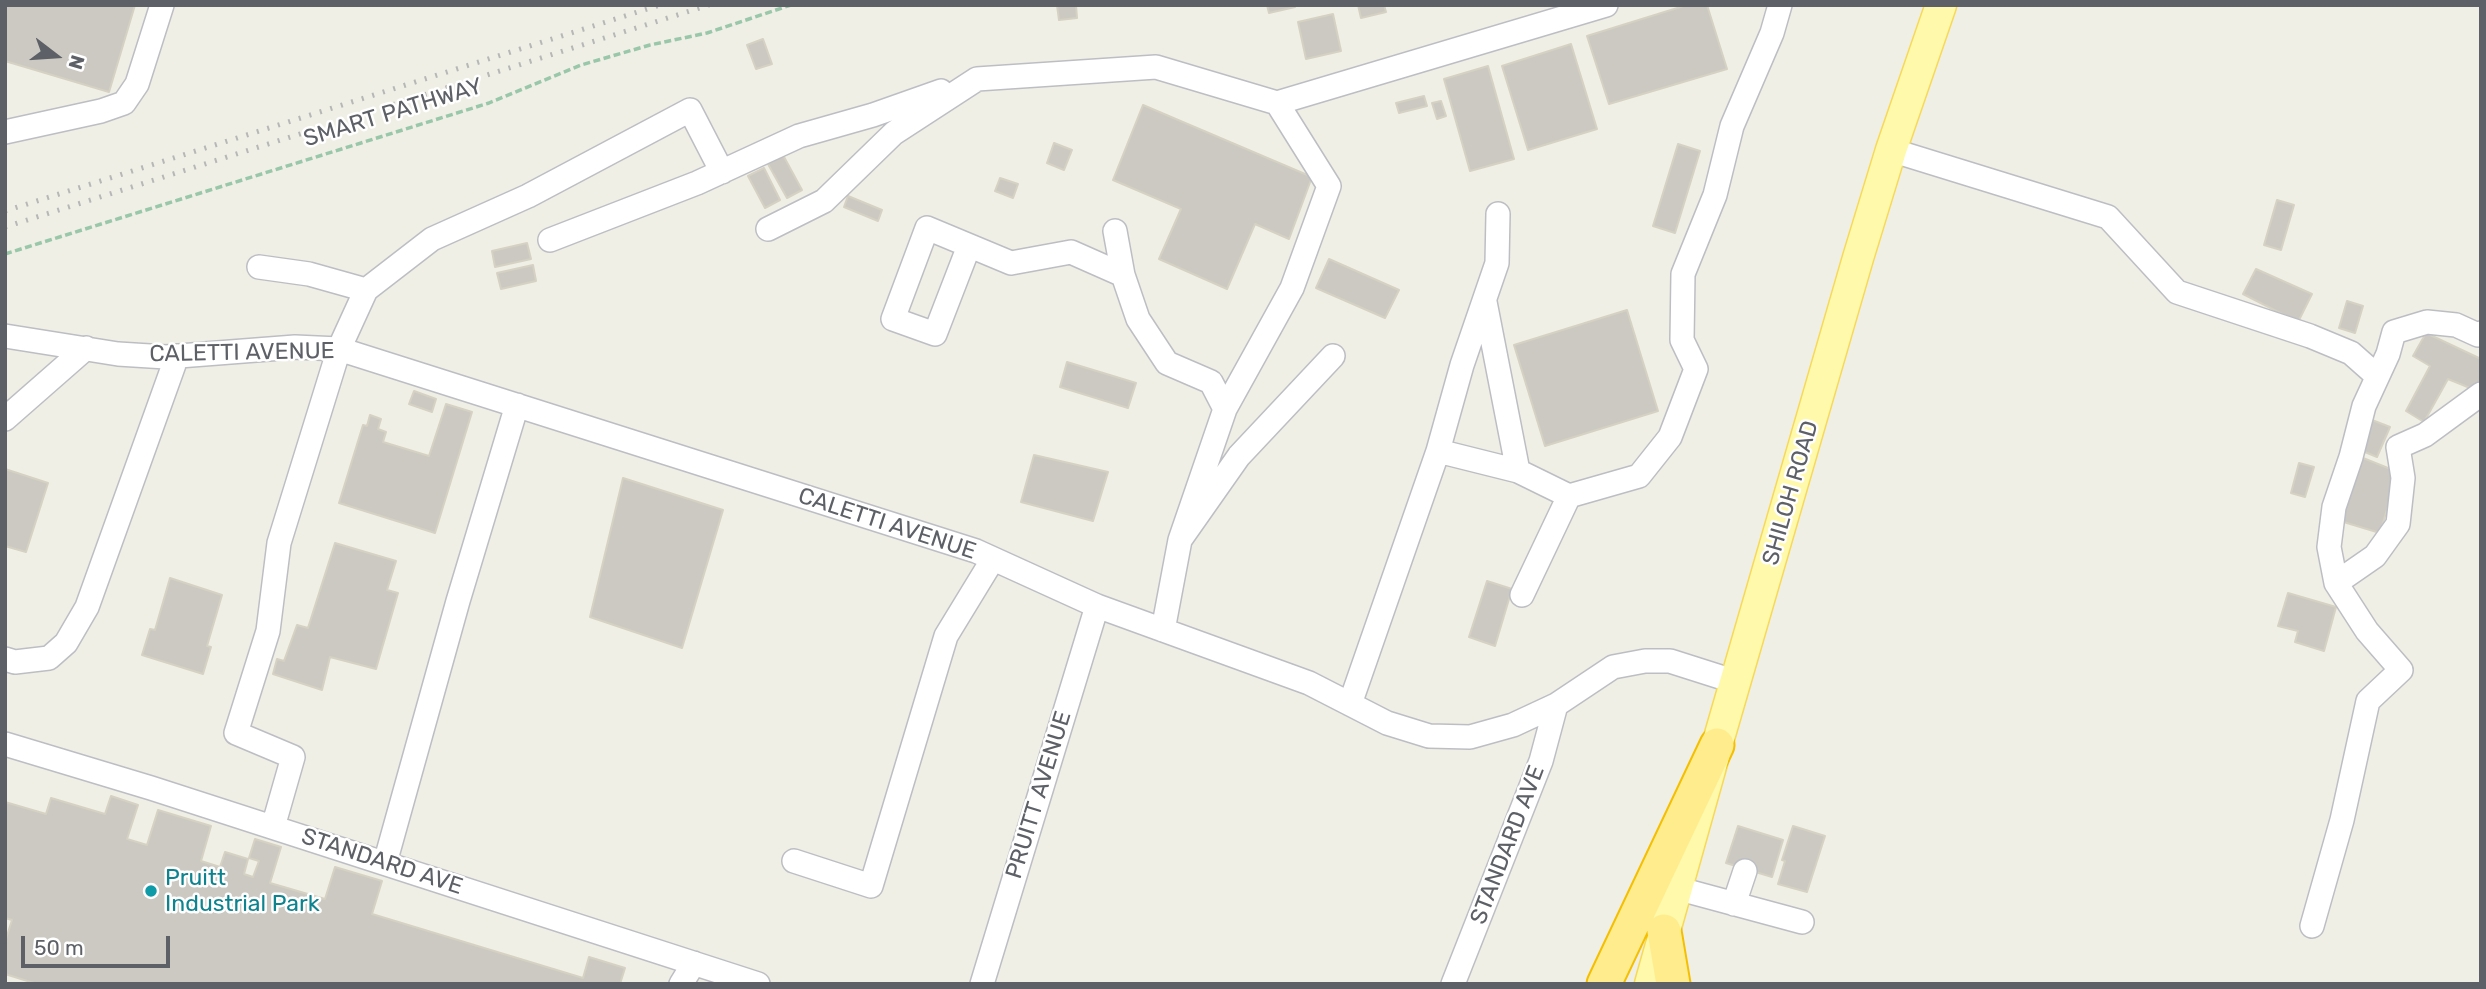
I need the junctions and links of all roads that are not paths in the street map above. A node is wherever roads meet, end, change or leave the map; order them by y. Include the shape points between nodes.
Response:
1 (162, 5) edge
2 (1606, 5) edge
3 (1780, 5) edge
4 (1941, 5) edge
5 (977, 79) junction
6 (1277, 103) junction
7 (5, 132) edge
8 (1891, 150) junction
9 (722, 172) junction
10 (1498, 214) dead end
11 (768, 229) dead end
12 (1115, 231) dead end
13 (550, 240) dead end
14 (969, 246) dead end
15 (259, 267) dead end
16 (1123, 275) junction
17 (366, 290) junction
18 (1485, 299) junction
19 (2481, 333) edge
20 (5, 336) edge
21 (86, 348) junction
22 (339, 349) junction
23 (177, 356) junction
24 (1333, 356) dead end
25 (2377, 376) junction
26 (2481, 394) edge
27 (517, 405) junction
28 (1225, 408) junction
29 (5, 419) edge
30 (1438, 451) junction
31 (1518, 471) junction
32 (1569, 496) junction
33 (1180, 540) junction
34 (993, 559) junction
35 (2336, 583) junction
36 (1522, 595) dead end
37 (1097, 607) junction
38 (1163, 630) junction
39 (5, 659) edge
40 (1736, 682) junction
41 (1350, 704) junction
42 (1556, 705) junction
43 (5, 744) edge
44 (1717, 745) junction
45 (272, 827) junction
46 (794, 861) dead end
47 (385, 863) junction
48 (1745, 871) dead end
49 (1676, 888) junction
50 (1734, 904) junction
51 (1802, 922) dead end
52 (2312, 926) dead end
53 (1664, 931) junction
54 (694, 963) junction
55 (681, 984) edge
56 (758, 984) edge
57 (982, 984) edge
58 (1453, 984) edge
59 (1604, 984) edge
60 (1650, 984) edge
61 (1673, 984) edge

1 - 7 street via 137,84 124,103
2 - 6 street
3 - 32 street via 1732,126 1715,195 1684,274 1682,340 1696,369 1670,438 1639,476
4 - 8 main road, SHILOH ROAD
5 - 6 street via 1156,67
5 - 9 street via 799,136
5 - 11 street via 894,133 824,201
6 - 28 street via 1329,186 1292,288
8 - 25 street via 2108,216 2177,292 2351,353
8 - 40 main road, SHILOH ROAD
9 - 13 street
9 - 17 street via 690,110 528,196 432,239
10 - 18 street via 1497,263
12 - 16 street
14 - 16 street via 1011,263 1071,252
15 - 17 street via 309,274
16 - 28 street via 1138,319 1167,363 1211,382
17 - 22 street
18 - 30 street
18 - 31 street
19 - 25 street via 2427,322 2394,332
20 - 21 street, CALETTI AVENUE
21 - 23 street, CALETTI AVENUE
21 - 29 street
22 - 23 street, CALETTI AVENUE via 295,347
22 - 27 street, CALETTI AVENUE
22 - 45 street via 279,543 268,631 236,733 293,757
23 - 39 street via 88,607 66,643 50,658
24 - 33 street via 1239,456
25 - 35 street via 2334,507 2329,547
26 - 35 street via 2425,435 2398,447 2403,478 2398,524 2375,556
27 - 34 street, CALETTI AVENUE
27 - 47 street
28 - 33 street
30 - 31 street
30 - 41 street
31 - 32 street
32 - 36 street
33 - 38 street
34 - 37 street, CALETTI AVENUE
34 - 46 street via 946,636 871,886
35 - 52 street via 2367,631 2401,670 2368,701 2342,820
37 - 38 street, CALETTI AVENUE
37 - 57 street, PRUITT AVENUE
38 - 41 street, CALETTI AVENUE via 1309,683
40 - 42 street, CALETTI AVENUE via 1670,662 1645,661 1613,667
40 - 44 main road, SHILOH ROAD
41 - 42 street, CALETTI AVENUE via 1387,723 1429,736 1470,737
42 - 58 street, STANDARD AVE via 1541,761
43 - 45 street, STANDARD AVE
44 - 49 main road, SHILOH ROAD
44 - 59 highway
45 - 47 street, STANDARD AVE
47 - 54 street, STANDARD AVE
48 - 50 street
49 - 50 street
49 - 53 main road, SHILOH ROAD
50 - 51 street
53 - 60 main road, SHILOH ROAD
53 - 61 highway
54 - 55 street
54 - 56 street, STANDARD AVE

